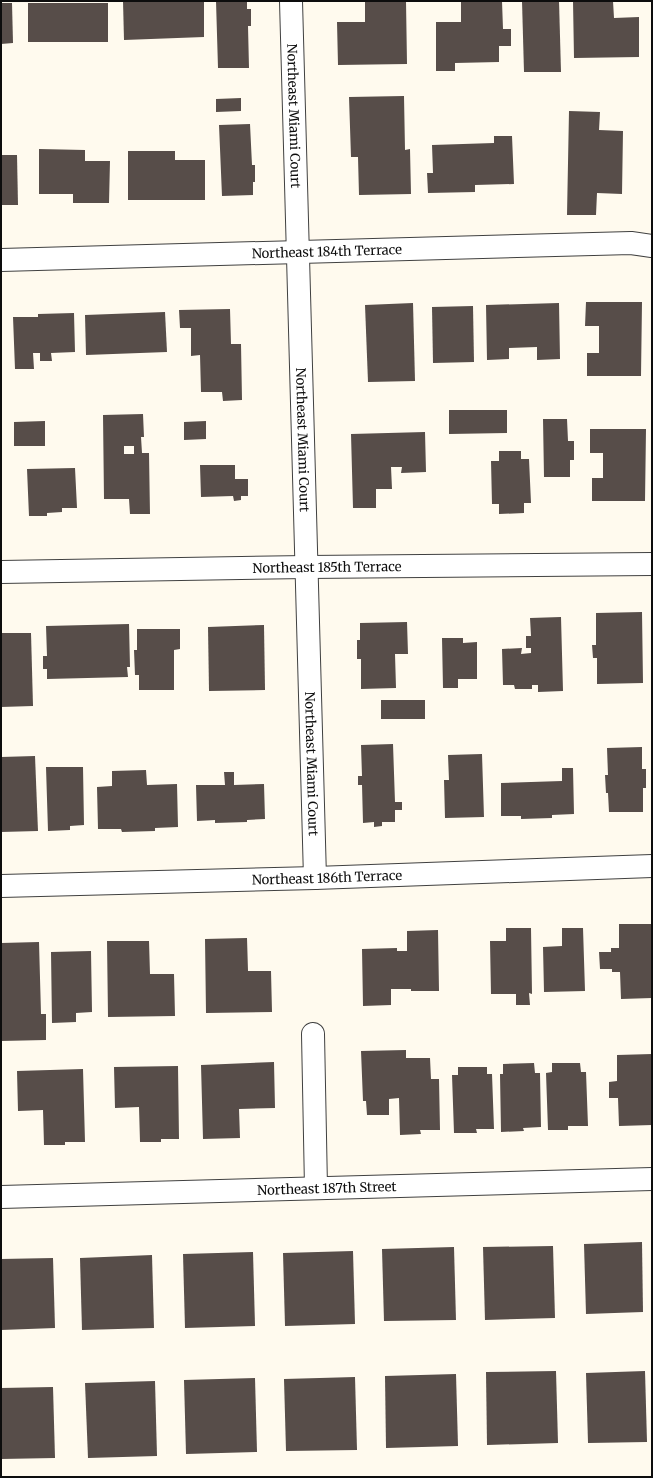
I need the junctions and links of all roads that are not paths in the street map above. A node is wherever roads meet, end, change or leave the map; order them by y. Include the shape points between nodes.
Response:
1 (291, 1) edge
2 (652, 246) edge
3 (298, 252) junction
4 (1, 260) edge
5 (652, 564) edge
6 (307, 566) junction
7 (1, 572) edge
8 (652, 866) edge
9 (315, 878) junction
10 (1, 886) edge
11 (313, 1034) dead end
12 (652, 1180) edge
13 (316, 1188) junction
14 (1, 1197) edge

1 - 3 street, Northeast Miami Court
2 - 3 street, Northeast 184th Terrace via 631,243
3 - 4 street, Northeast 184th Terrace
3 - 6 street, Northeast Miami Court
5 - 6 street, Northeast 185th Terrace
6 - 7 street, Northeast 185th Terrace
6 - 9 street, Northeast Miami Court
8 - 9 street, Northeast 186th Terrace
9 - 10 street, Northeast 186th Terrace
11 - 13 street
12 - 13 street, Northeast 187th Street
13 - 14 street, Northeast 187th Street

